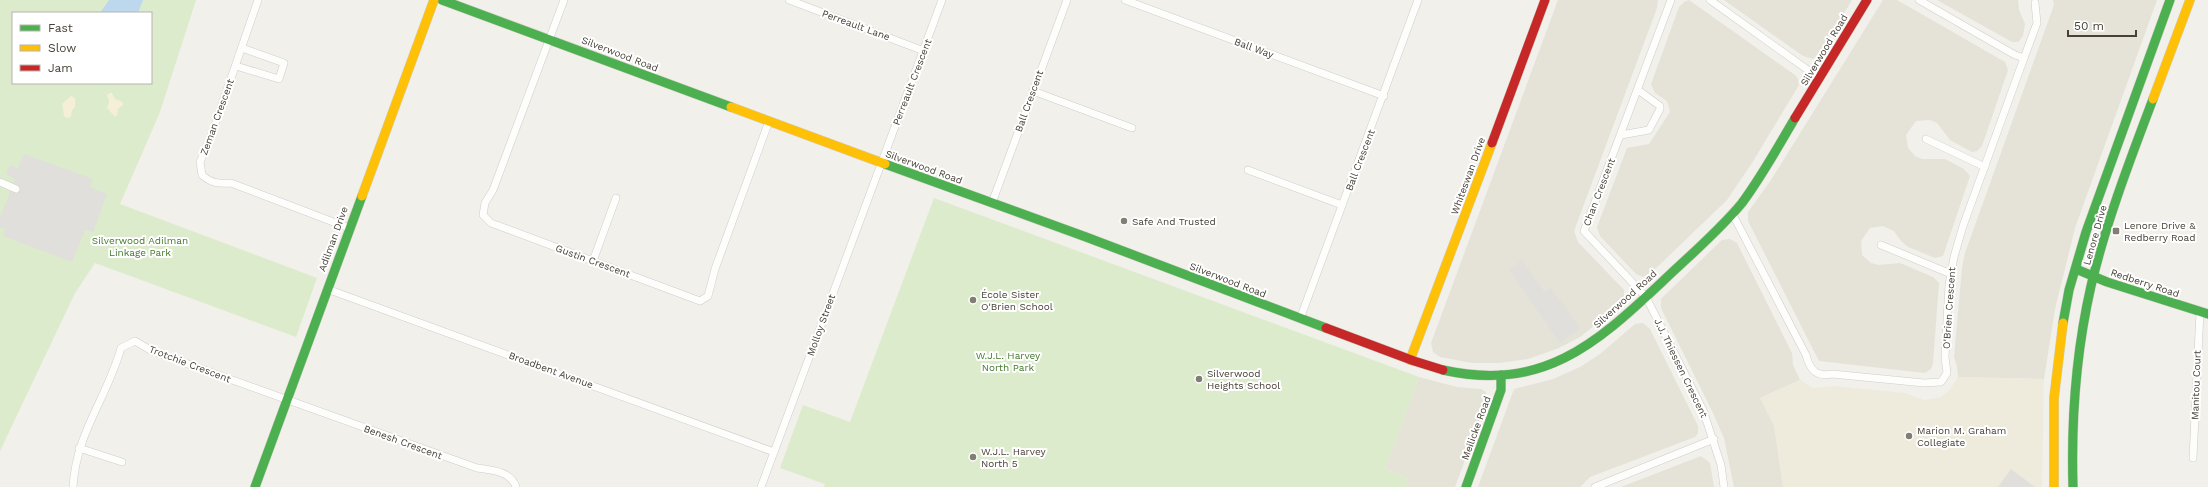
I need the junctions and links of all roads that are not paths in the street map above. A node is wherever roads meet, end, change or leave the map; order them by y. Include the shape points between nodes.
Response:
1 (258, 0) edge
2 (434, 0) edge
3 (442, 0) edge
4 (564, 0) edge
5 (789, 0) edge
6 (942, 0) edge
7 (1067, 0) edge
8 (1125, 0) edge
9 (1418, 0) edge
10 (1545, 0) edge
11 (1671, 0) edge
12 (1710, 0) edge
13 (1867, 0) edge
14 (1919, 0) edge
15 (2170, 0) edge
16 (2190, 0) edge
17 (2035, 3) dead end
18 (549, 39) junction
19 (242, 48) junction
20 (924, 51) junction
21 (2024, 58) junction
22 (236, 66) junction
23 (1819, 78) junction
24 (1638, 90) junction
25 (1033, 91) junction
26 (1384, 96) junction
27 (769, 121) junction
28 (1132, 128) dead end
29 (1621, 135) junction
30 (1926, 139) dead end
31 (881, 163) junction
32 (1985, 167) junction
33 (1248, 170) dead end
34 (0, 182) edge
35 (16, 189) dead end
36 (616, 198) dead end
37 (992, 202) junction
38 (1342, 205) junction
39 (1732, 213) junction
40 (349, 228) junction
41 (1881, 245) dead end
42 (593, 261) junction
43 (2076, 269) junction
44 (1951, 274) junction
45 (2094, 277) junction
46 (327, 289) junction
47 (1646, 297) junction
48 (2204, 313) edge
49 (1300, 320) junction
50 (1410, 360) junction
51 (1501, 375) junction
52 (286, 400) junction
53 (1714, 440) junction
54 (79, 448) junction
55 (774, 452) junction
56 (2193, 458) dead end
57 (122, 462) dead end
58 (73, 487) edge
59 (255, 487) edge
60 (516, 487) edge
61 (761, 487) edge
62 (1466, 487) edge
63 (1595, 487) edge
64 (1724, 487) edge
65 (2054, 487) edge
66 (2073, 487) edge

1 - 19 street, Zeman Crescent
2 - 40 street, Adilman Drive
3 - 18 street, Silverwood Road
4 - 18 street
5 - 20 street, Perreault Lane
6 - 20 street, Perreault Crescent
7 - 25 street, Ball Crescent
8 - 26 street, Ball Way
9 - 26 street, Ball Crescent
10 - 50 street, Whiteswan Drive
11 - 24 street, Chan Crescent
12 - 23 street
13 - 23 street, Silverwood Road
14 - 21 street
15 - 43 street, Lenore Drive via 2096,204
16 - 45 street, Lenore Drive via 2109,220
17 - 21 street, O'Brien Crescent via 2037,23
18 - 27 street, Silverwood Road
18 - 42 street, Gustin Crescent via 493,190 485,202 483,215 490,223 500,228
19 - 22 street, Zeman Crescent
19 - 22 street via 284,64 279,79
20 - 31 street, Perreault Crescent
21 - 32 street, O'Brien Crescent
22 - 40 street, Zeman Crescent via 200,162 202,175 209,181 231,183
23 - 39 street, Silverwood Road via 1763,171
24 - 29 street, Chan Crescent
24 - 29 street via 1660,106 1660,109 1649,130
25 - 28 street
25 - 37 street, Ball Crescent
26 - 38 street, Ball Crescent
27 - 31 street, Silverwood Road
27 - 42 street, Gustin Crescent via 715,268 708,296 700,301 689,298
29 - 47 street, Chan Crescent via 1584,231
30 - 32 street
31 - 37 street, Silverwood Road
31 - 55 street, Molloy Street
32 - 44 street, O'Brien Crescent via 1961,232
33 - 38 street
34 - 35 street
36 - 42 street
37 - 49 street, Silverwood Road
38 - 49 street, Ball Crescent
39 - 44 street, O'Brien Crescent via 1806,355 1808,365 1822,376 1832,374 1924,383 1941,382 1947,373
39 - 47 street, Silverwood Road
40 - 46 street, Adilman Drive
41 - 44 street
43 - 45 street, Redberry Road
43 - 65 street, Lenore Drive via 2065,310 2057,370
45 - 48 street, Redberry Road
45 - 66 street, Lenore Drive via 2085,316 2074,396 2071,459
46 - 52 street, Adilman Drive
46 - 55 street, Broadbent Avenue
47 - 51 street, Silverwood Road via 1617,324 1581,351 1548,365
47 - 53 street, J.J. Thiessen Crescent via 1703,410
48 - 56 street, Manitou Court
49 - 50 street, Silverwood Road
50 - 51 street, Silverwood Road via 1449,373
51 - 62 street, Meilicke Road via 1501,390
52 - 54 street, Trotchie Crescent via 152,351 134,341 121,348 116,367
52 - 59 street, Adilman Drive
52 - 60 street, Benesh Crescent via 477,468 505,474
53 - 63 street
53 - 64 street, J.J. Thiessen Crescent
54 - 57 street
54 - 58 street, Trotchie Crescent
55 - 61 street, Molloy Street

